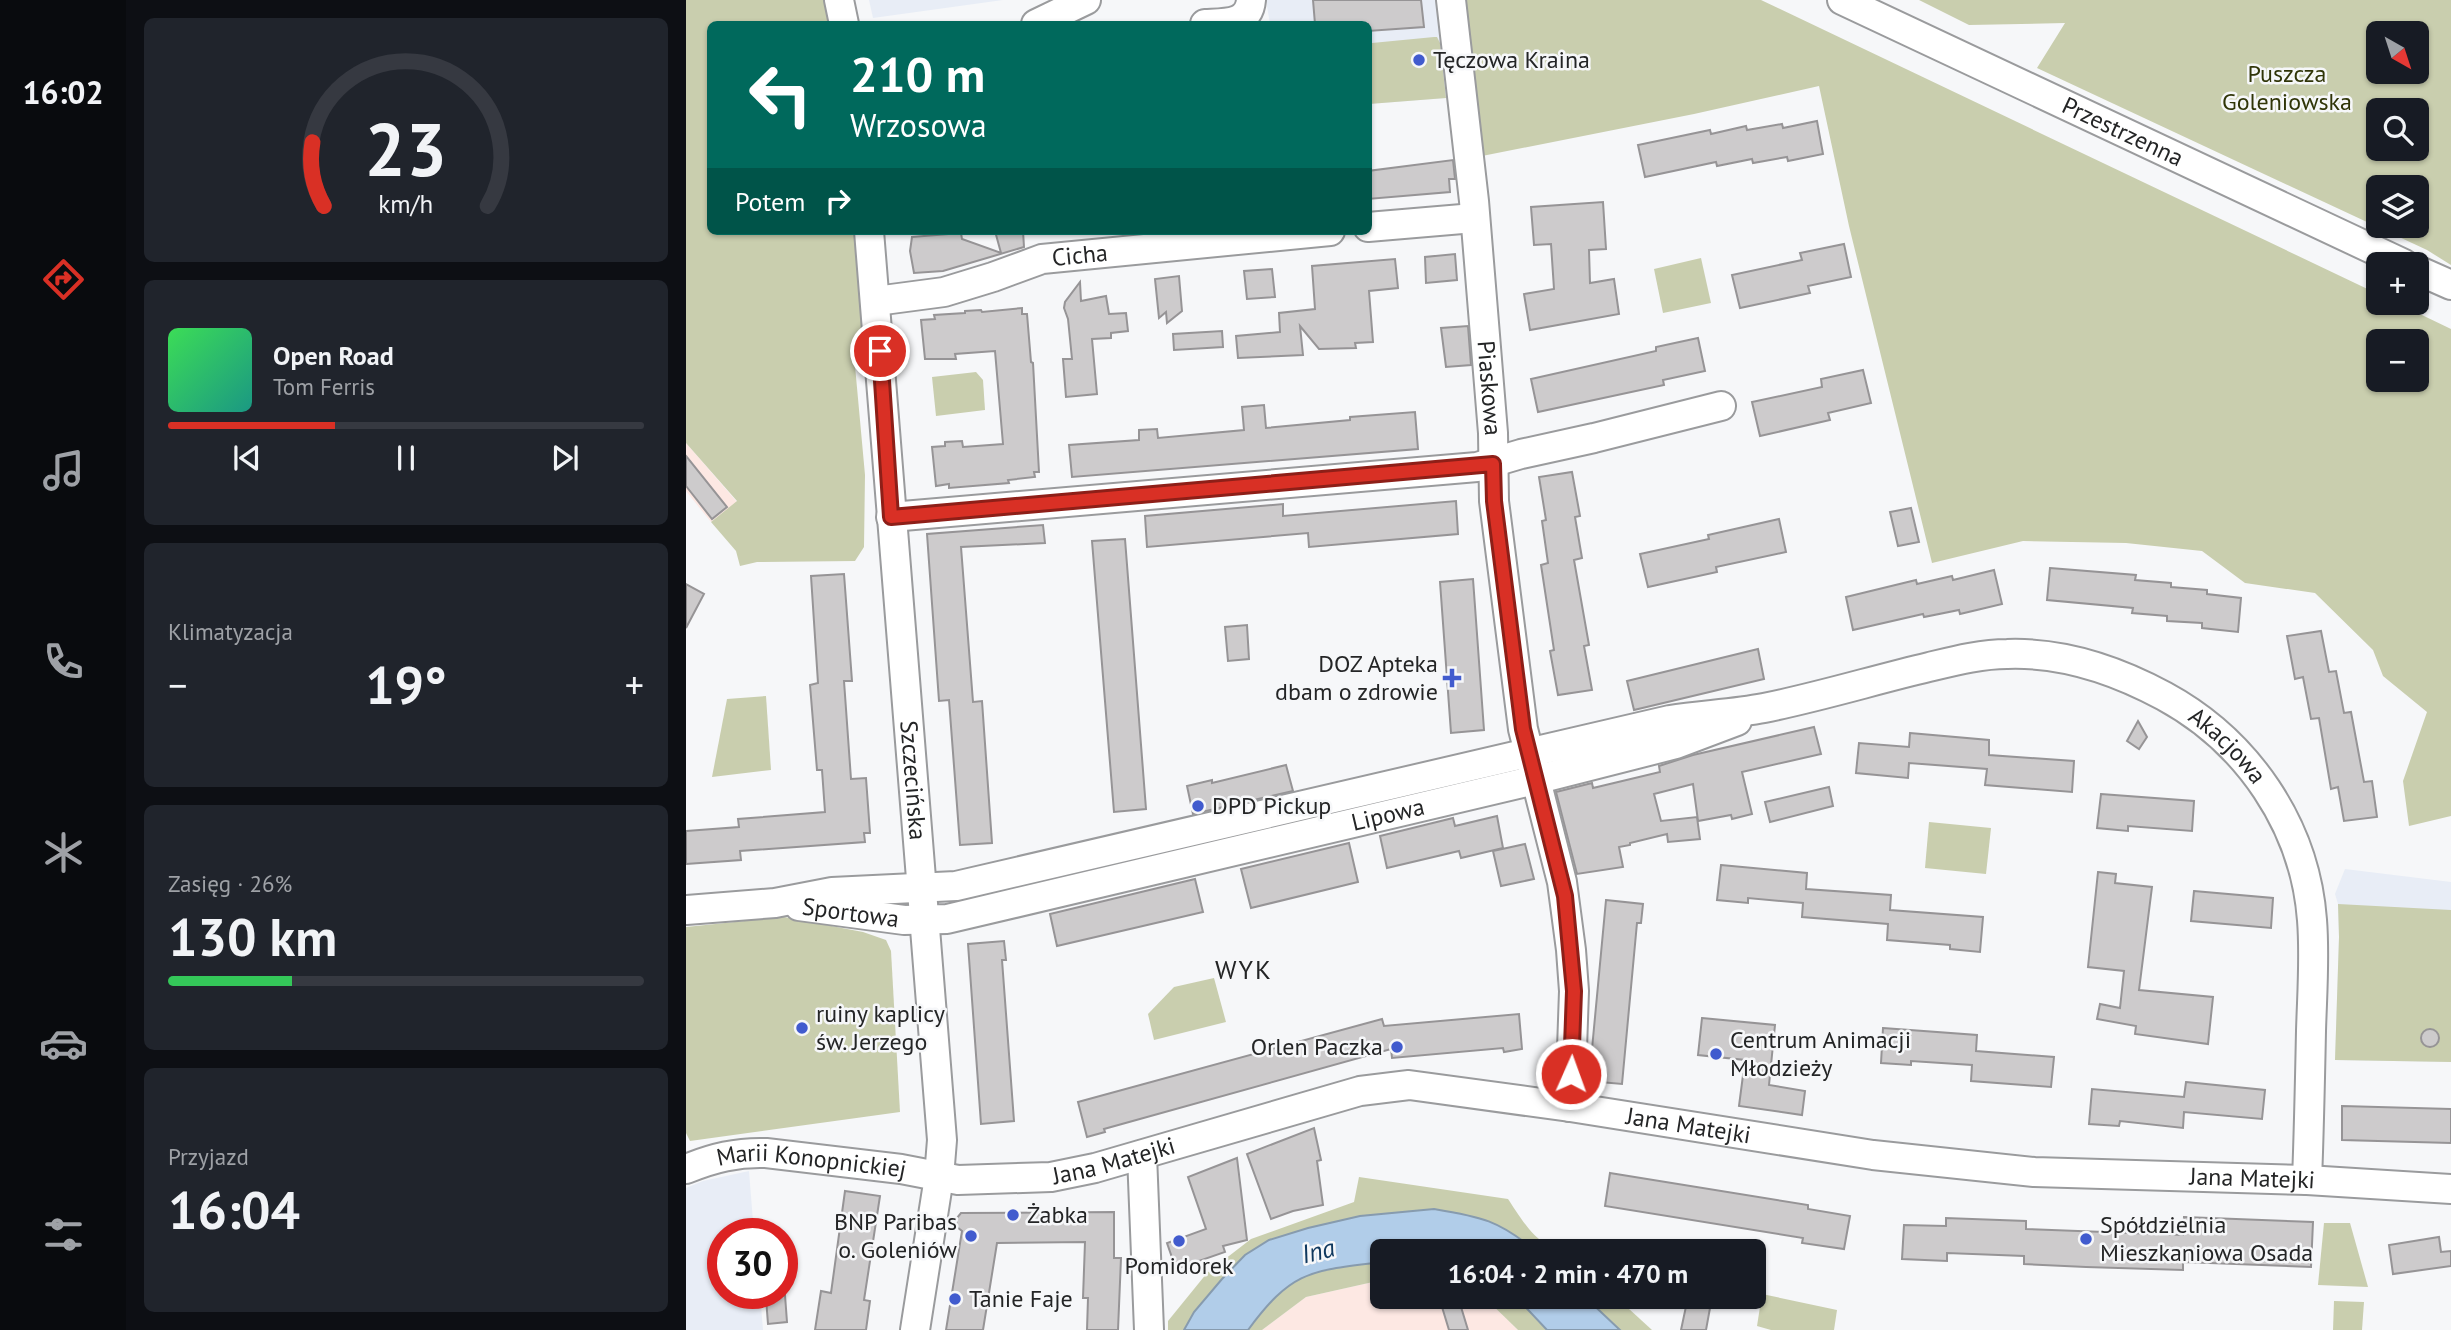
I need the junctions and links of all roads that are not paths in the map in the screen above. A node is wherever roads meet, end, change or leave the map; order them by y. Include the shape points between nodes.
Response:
1 (839, 0) edge
2 (1086, 0) edge
3 (1251, 0) edge
4 (1451, 0) edge
5 (1842, 0) edge
6 (843, 21) edge
7 (1042, 21) edge
8 (1236, 21) edge
9 (1475, 218) junction
10 (1372, 227) edge
11 (869, 235) edge
12 (1289, 235) edge
13 (2378, 252) edge
14 (2429, 275) edge
15 (2451, 285) edge
16 (876, 301) junction
17 (1721, 407) dead end
18 (1493, 464) junction
19 (891, 517) junction
20 (1800, 699) joint
21 (1764, 708) junction
22 (1527, 751) junction
23 (1535, 780) junction
24 (922, 887) junction
25 (775, 903) junction
26 (686, 910) edge
27 (925, 921) junction
28 (1570, 1107) junction
29 (1142, 1155) junction
30 (686, 1169) edge
31 (939, 1177) junction
32 (2307, 1180) junction
33 (2451, 1189) edge
34 (915, 1330) edge
35 (1149, 1330) edge

1 - 6 street
2 - 7 street
3 - 8 street via 1248,14
4 - 9 street, Piaskowa
5 - 13 street, Przestrzenna
9 - 10 street
9 - 18 street, Piaskowa
11 - 16 street, Szczecińska
12 - 16 street, Cicha via 1042,259 944,292
14 - 15 street
16 - 19 street, Szczecińska
17 - 18 street
18 - 19 street
18 - 22 street, Piaskowa
19 - 24 street, Szczecińska
20 - 21 street, Lipowa
20 - 32 street, Akacjowa via 1962,660 2033,654 2105,668 2144,685 2191,711 2221,736 2247,763 2287,822 2306,886 2314,959
21 - 22 street, Lipowa via 1670,720
21 - 23 street, Lipowa via 1676,744
22 - 23 street, Piaskowa
22 - 24 street, Lipowa via 956,886
23 - 27 street, Lipowa via 1028,902
23 - 28 street, Piaskowa via 1564,889 1572,950
24 - 25 street, Sportowa via 832,892
24 - 27 street, Szczecińska
25 - 26 street, Sportowa
25 - 27 street, Sportowa
27 - 31 street, Szczecińska via 942,1140
28 - 29 street, Jana Matejki via 1390,1086
28 - 32 street, Jana Matejki via 1873,1155 2034,1172
29 - 31 street, Jana Matejki via 1051,1177
29 - 35 street
30 - 31 street, Marii Konopnickiej via 721,1156 766,1153
31 - 34 street, Szczecińska
32 - 33 street, Jana Matejki

